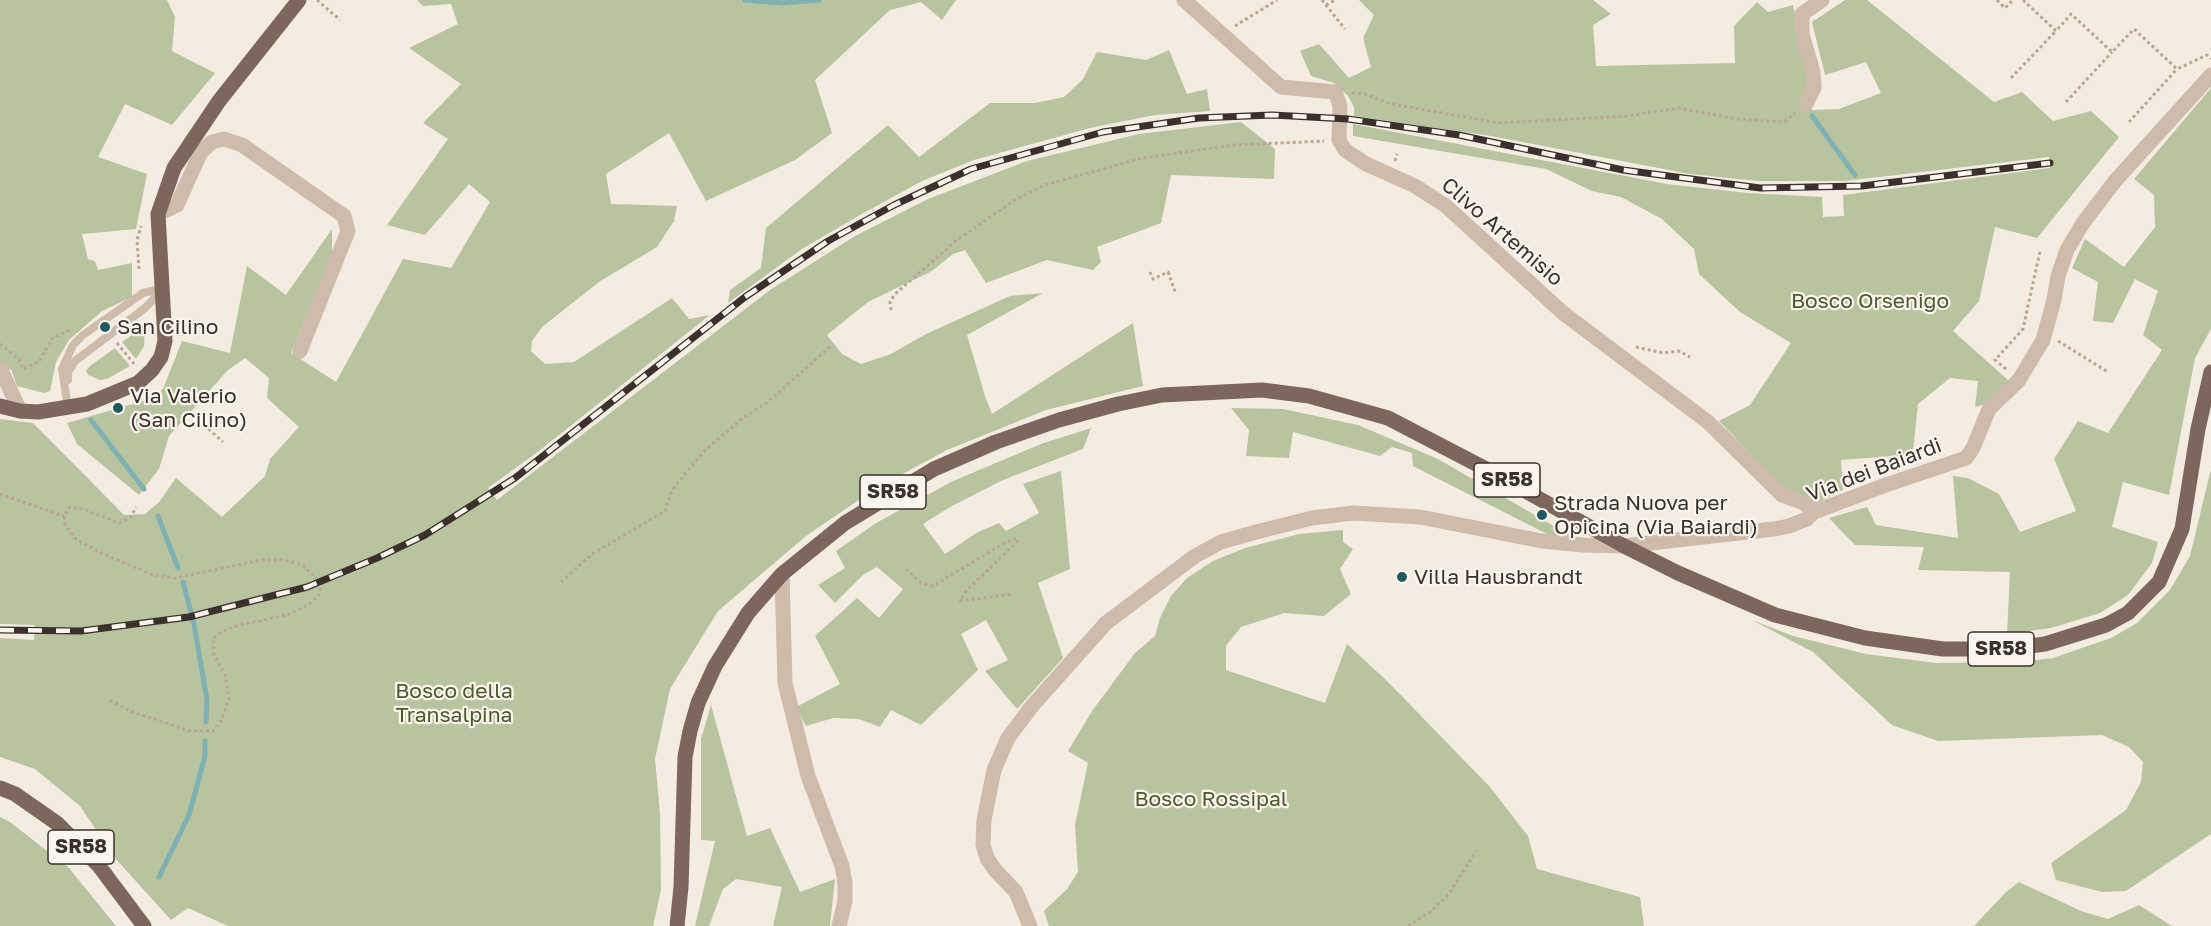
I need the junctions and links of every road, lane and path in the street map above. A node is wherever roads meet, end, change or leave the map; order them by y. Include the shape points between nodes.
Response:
1 (299, 0) edge
2 (317, 0) edge
3 (1184, 0) edge
4 (1277, 0) edge
5 (1322, 0) edge
6 (1335, 0) edge
7 (1822, 0) edge
8 (1997, 0) edge
9 (2013, 0) edge
10 (2023, 0) edge
11 (1326, 5) junction
12 (340, 20) dead end
13 (1345, 30) dead end
14 (2056, 31) junction
15 (1223, 33) junction
16 (2112, 52) junction
17 (2211, 59) edge
18 (2177, 69) junction
19 (2211, 75) edge
20 (2011, 78) dead end
21 (1364, 94) dead end
22 (2066, 102) dead end
23 (1806, 104) joint
24 (2129, 122) dead end
25 (1338, 135) junction
26 (158, 214) junction
27 (2040, 251) dead end
28 (1150, 272) dead end
29 (164, 288) junction
30 (1176, 294) dead end
31 (891, 310) dead end
32 (194, 321) dead end
33 (177, 322) dead end
34 (77, 327) dead end
35 (2045, 332) junction
36 (117, 342) dead end
37 (832, 345) dead end
38 (300, 351) dead end
39 (1614, 352) junction
40 (1690, 357) dead end
41 (1995, 360) dead end
42 (21, 364) dead end
43 (135, 365) dead end
44 (0, 368) edge
45 (2108, 372) dead end
46 (2211, 372) edge
47 (0, 406) edge
48 (68, 408) junction
49 (20, 411) junction
50 (204, 425) dead end
51 (223, 442) dead end
52 (0, 494) edge
53 (136, 507) dead end
54 (1814, 512) junction
55 (64, 516) junction
56 (1624, 546) junction
57 (906, 569) dead end
58 (782, 574) junction
59 (561, 582) dead end
60 (1013, 594) dead end
61 (110, 700) dead end
62 (0, 788) edge
63 (1476, 850) dead end
64 (141, 924) edge
65 (677, 926) edge
66 (839, 926) edge
67 (1030, 926) edge
68 (1408, 926) edge

1 - 26 main road via 202,124 174,168
2 - 12 path
3 - 15 street
4 - 15 path
5 - 11 path
6 - 11 path
7 - 23 street via 1802,14 1802,34 1814,88
8 - 9 path via 2005,8
10 - 14 path
11 - 13 path
14 - 16 path via 2071,14
14 - 20 path
15 - 25 street via 1281,87 1335,92 1340,106
16 - 18 path via 2134,29
16 - 22 path
17 - 18 path via 2207,55
18 - 24 path
19 - 35 street, Via dei Baiardi via 2115,181 2083,223 2061,267
21 - 23 path via 1400,106 1498,123 1678,108 1737,119 1784,122
25 - 31 path via 1142,158 1046,185 1015,200 957,240 896,294 890,302
25 - 39 street, Clivo Artemisio via 1354,157 1439,201 1536,290
26 - 29 main road
26 - 38 street via 177,205 201,152 212,142 224,139 242,145 344,216 348,231
27 - 41 path via 2023,329
28 - 30 path via 1153,279 1168,272
29 - 48 lane via 146,308 71,365
29 - 48 lane via 143,293 73,345 62,369
29 - 48 main road via 165,340 161,357 152,370 138,383 116,394
32 - 33 path
34 - 42 path via 52,338 39,362 23,369
35 - 45 path
35 - 54 street, Via dei Baiardi via 2033,361 1989,409 1966,458
36 - 43 path
37 - 59 path via 704,451 672,490 665,511 592,554
39 - 40 path via 1627,346 1663,353 1679,351
39 - 54 street, Clivo Artemisio via 1708,422 1782,495 1804,503
44 - 49 street
46 - 56 main road, SR58 via 2174,554 2159,582 2128,613 2080,634 2045,644 1977,650 1864,638 1775,615
47 - 49 main road
48 - 49 main road
50 - 51 path
52 - 55 path
53 - 55 path via 131,517 119,523 70,507
54 - 56 street, Via dei Baiardi via 1807,519 1774,529
55 - 61 path via 65,525 76,539 153,575 175,578 262,560 283,560 303,565 321,584 319,595 308,605 290,614 236,626 213,639 228,699 213,731 190,731 130,711
56 - 58 main road, SR58 via 1388,418 1297,394 1224,391 1162,395 1118,404 996,442 934,469 876,502
56 - 67 street, Via dei Baiardi via 1542,541 1420,517 1353,513 1256,531 1195,556 1106,623 1008,738 994,770 983,845 995,870 1016,892
57 - 60 path via 921,583 933,586 1017,538 960,601
58 - 65 main road, SR58 via 731,638 698,703 686,757
58 - 66 street via 784,683 808,776 842,866 845,901
62 - 64 main road, SR58 via 58,824 99,866
63 - 68 path via 1449,894

